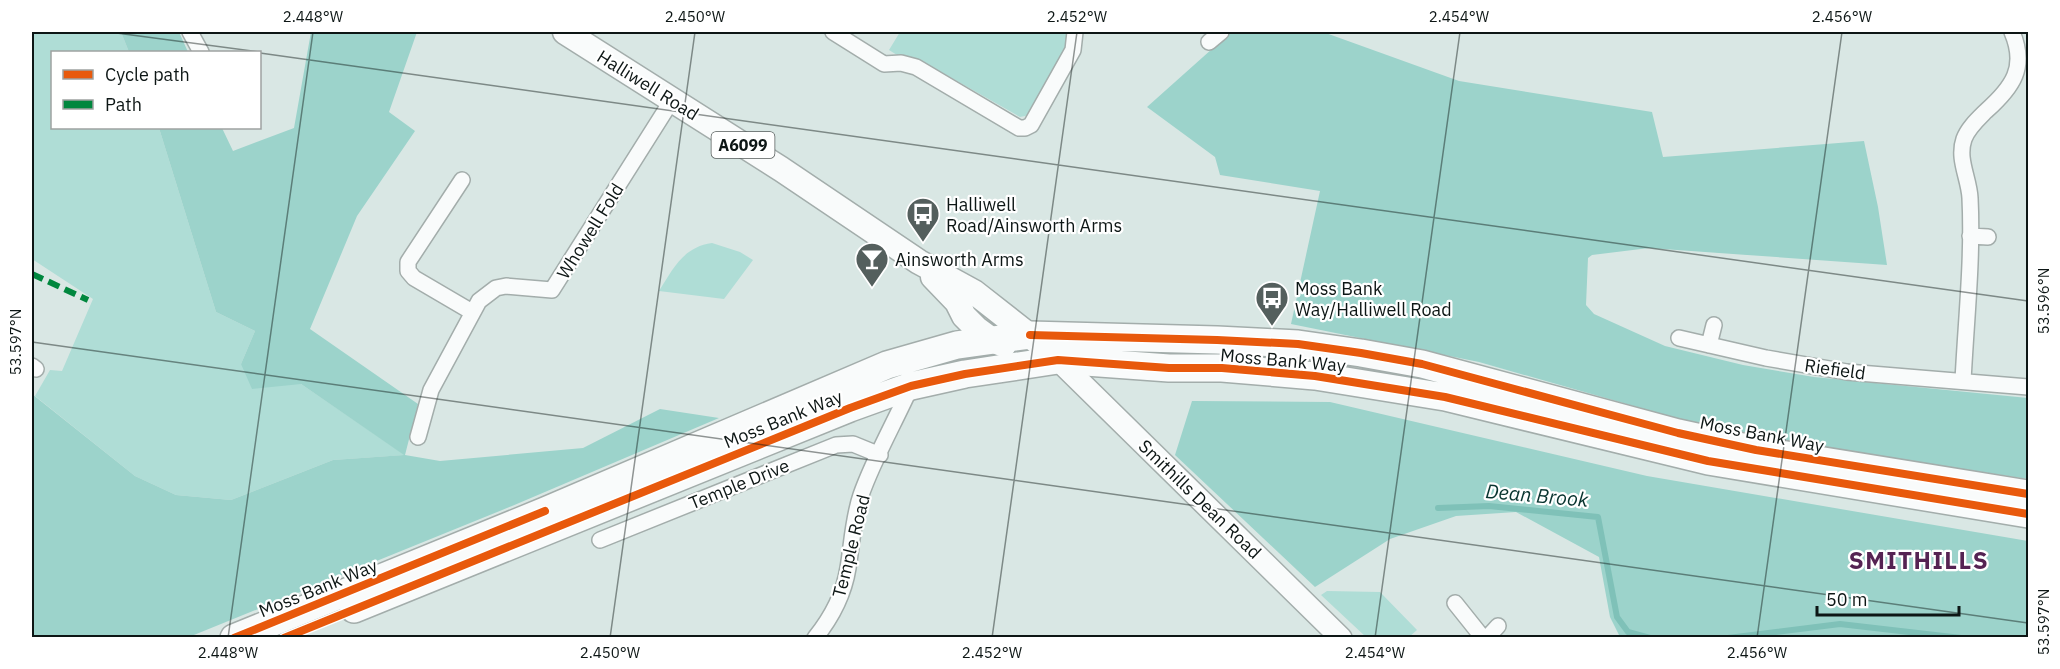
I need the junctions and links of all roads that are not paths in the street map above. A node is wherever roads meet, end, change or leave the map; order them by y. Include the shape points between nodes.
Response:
1 (190, 32) edge
2 (565, 32) edge
3 (833, 32) edge
4 (1075, 32) edge
5 (2012, 32) edge
6 (592, 39) edge
7 (200, 51) edge
8 (2023, 68) edge
9 (672, 100) junction
10 (462, 180) dead end
11 (1970, 236) junction
12 (1988, 237) dead end
13 (920, 262) junction
14 (472, 312) junction
15 (1714, 325) dead end
16 (1030, 335) junction
17 (1679, 338) dead end
18 (992, 340) junction
19 (1709, 345) junction
20 (1058, 360) junction
21 (1963, 381) junction
22 (911, 386) junction
23 (2028, 387) edge
24 (418, 437) dead end
25 (880, 455) junction
26 (2028, 494) edge
27 (2028, 514) edge
28 (600, 540) dead end
29 (1455, 603) dead end
30 (1498, 626) dead end
31 (234, 638) edge
32 (284, 638) edge
33 (815, 638) edge
34 (1341, 638) edge
35 (1485, 638) edge

1 - 7 street
2 - 6 main road, Halliwell Road / A6099
3 - 4 street via 884,64 916,67 1013,126 1025,128 1031,125 1073,50
5 - 8 street
6 - 9 main road, Halliwell Road / A6099
8 - 11 street via 1964,140 1962,163 1970,197
9 - 13 main road, Halliwell Road / A6099
9 - 14 street, Whowell Fold via 552,290 496,288
10 - 14 street via 408,262 408,271
11 - 12 street
11 - 21 street
13 - 16 main road, Halliwell Road / A6099 via 974,292
13 - 18 main road via 957,302 964,316
14 - 24 street, Whowell Fold via 431,390
15 - 19 street
16 - 18 highway, Moss Bank Way
16 - 20 main road, Halliwell Road / A6099
16 - 26 highway, Moss Bank Way via 1217,339 1361,353 1422,364 1756,450
17 - 19 street, Riefield
18 - 20 main road
18 - 31 highway, Moss Bank Way via 957,345 887,365 546,511
19 - 21 street, Riefield via 1847,372
20 - 22 highway, Moss Bank Way
20 - 27 highway, Moss Bank Way via 1222,368 1380,386 1445,397 1708,461
20 - 34 street, Smithills Dean Road
21 - 23 street, Riefield
22 - 25 street, Temple Road
22 - 32 highway, Moss Bank Way
25 - 28 street, Temple Drive via 853,444 836,445
25 - 33 street, Temple Road via 861,495 848,571 838,602
29 - 35 street
30 - 35 street

